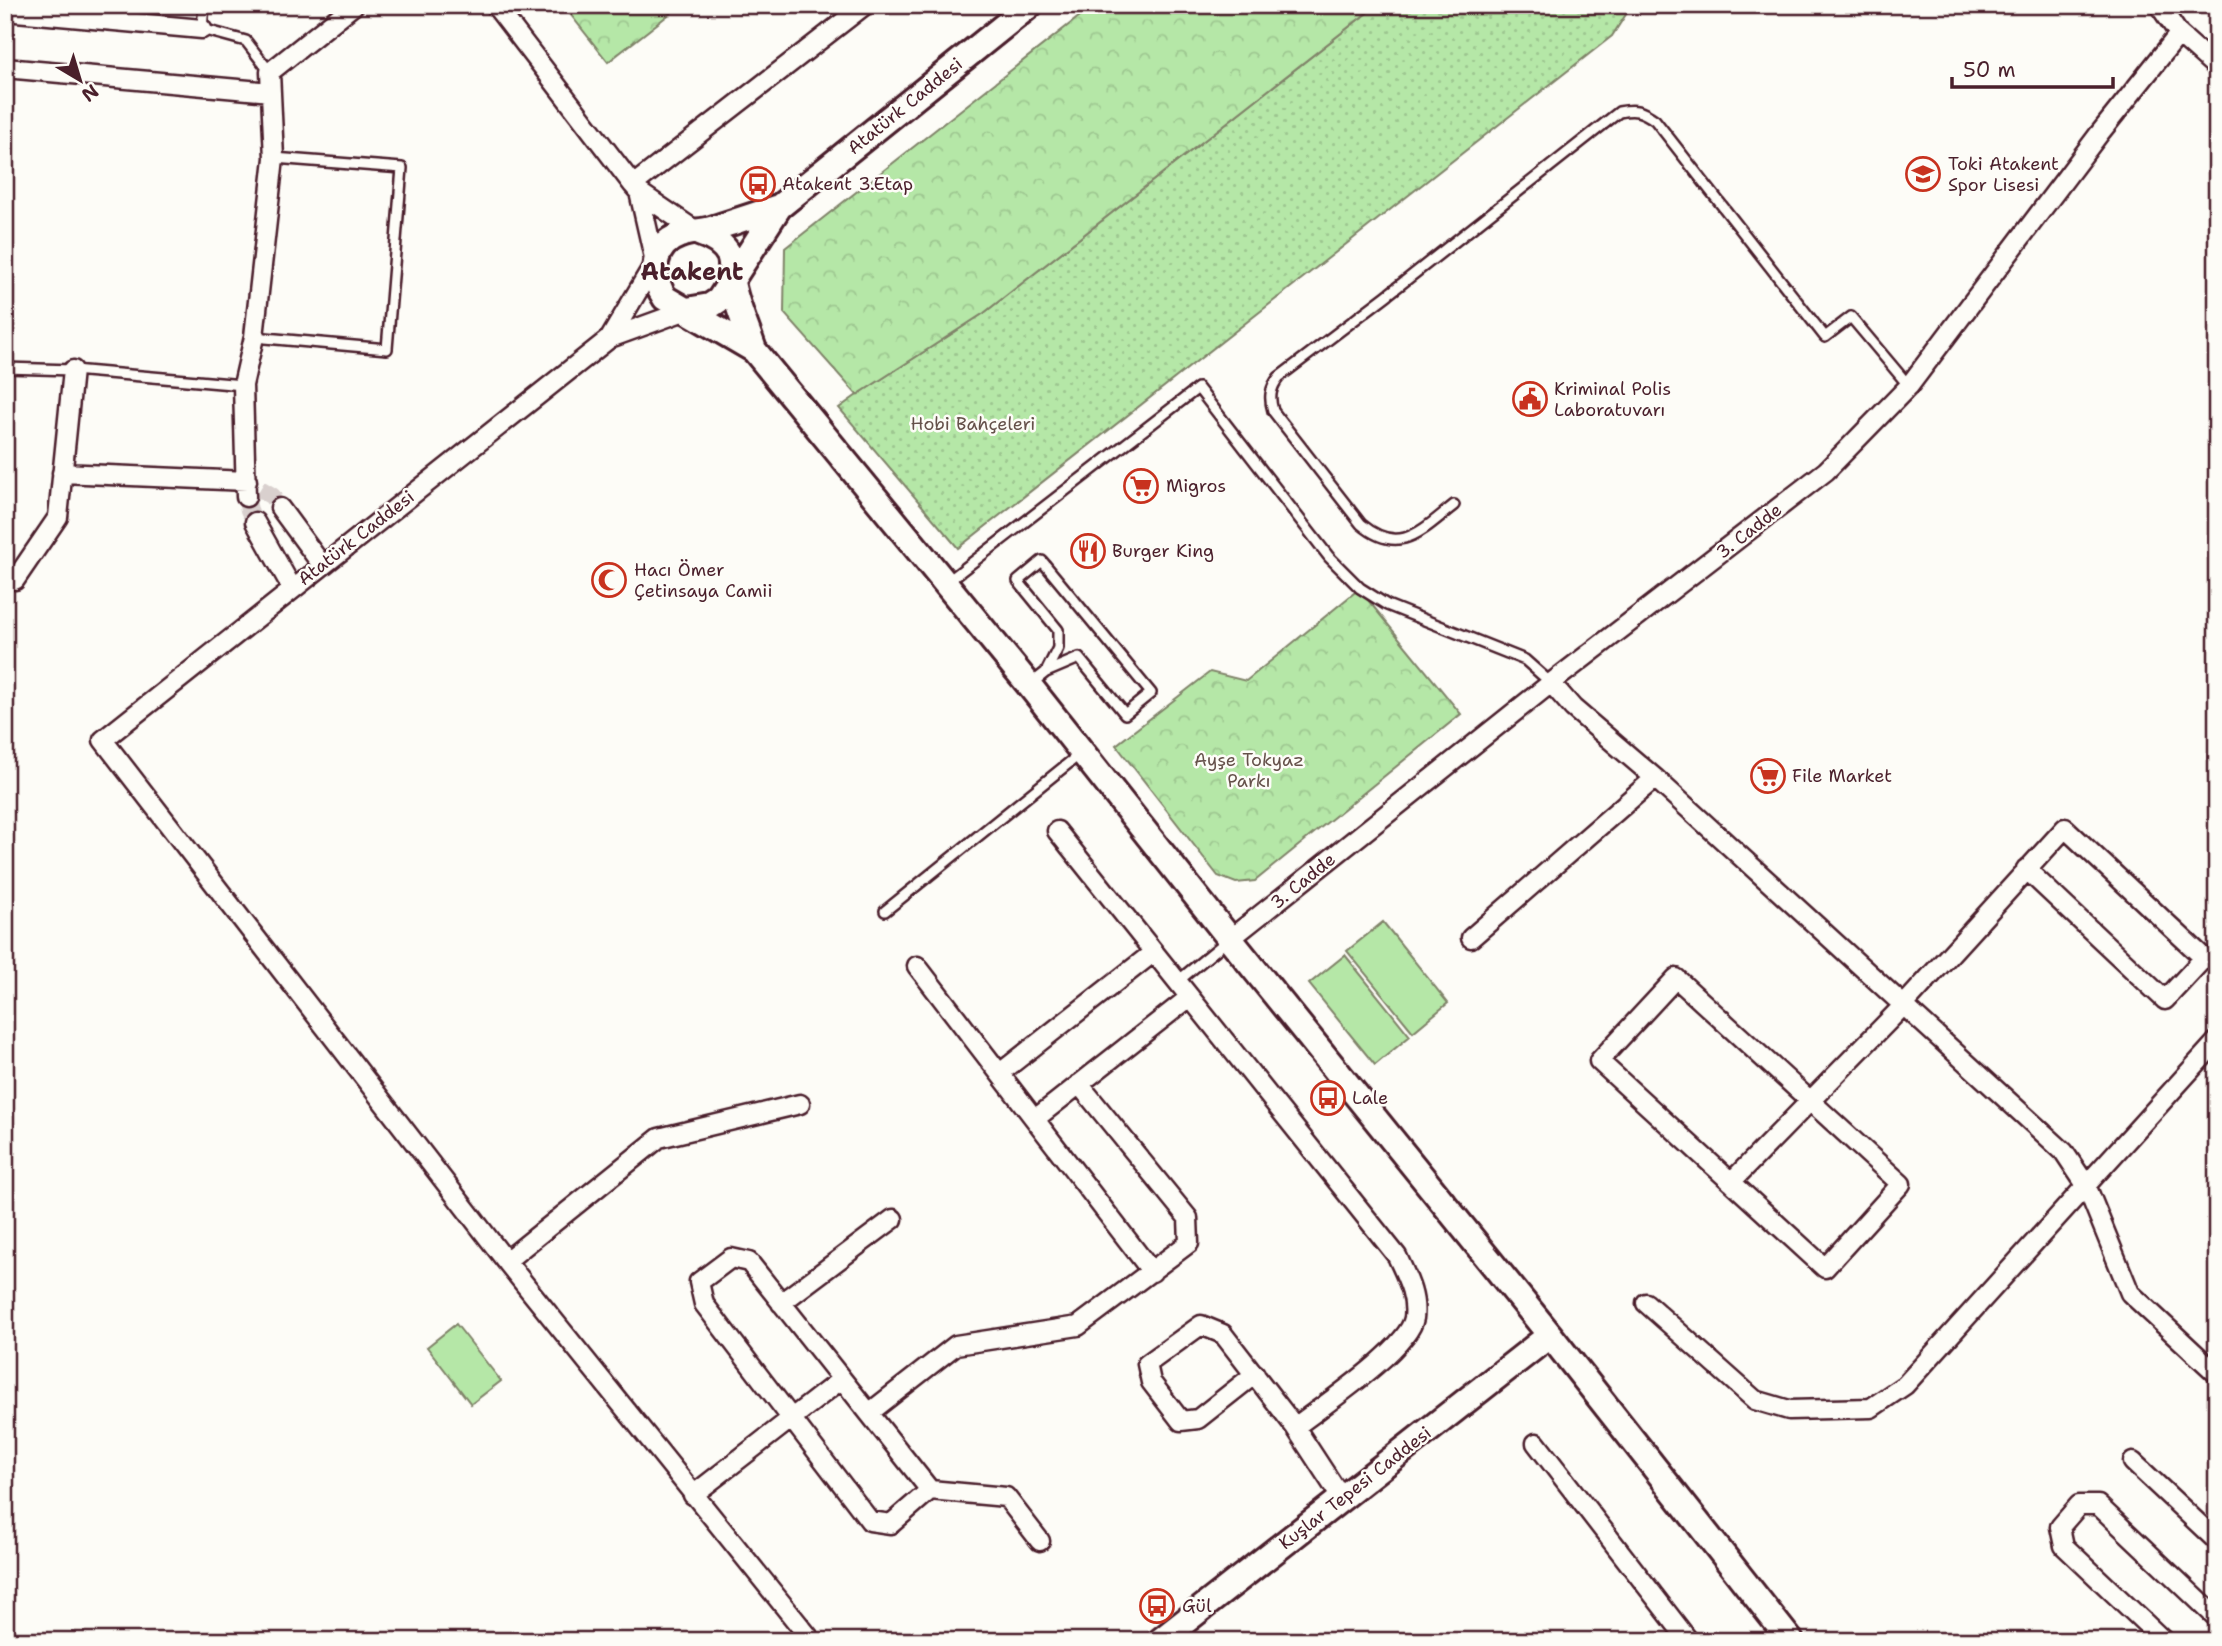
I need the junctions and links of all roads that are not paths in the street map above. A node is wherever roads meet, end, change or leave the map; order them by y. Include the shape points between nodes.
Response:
1 (204, 5) edge
2 (354, 5) edge
3 (495, 5) edge
4 (865, 5) edge
5 (1030, 5) edge
6 (2159, 5) edge
7 (5, 10) edge
8 (202, 29) junction
9 (2179, 34) junction
10 (5, 68) edge
11 (2217, 68) edge
12 (270, 72) junction
13 (271, 92) junction
14 (274, 158) junction
15 (636, 189) junction
16 (779, 207) junction
17 (699, 233) junction
18 (655, 262) junction
19 (731, 281) junction
20 (687, 310) junction
21 (254, 337) junction
22 (610, 338) junction
23 (754, 350) junction
24 (5, 368) edge
25 (73, 370) junction
26 (243, 385) junction
27 (1909, 386) junction
28 (62, 473) junction
29 (1454, 505) dead end
30 (281, 508) tunnel mouth
31 (255, 522) tunnel mouth
32 (322, 565) junction
33 (15, 580) dead end
34 (945, 583) junction
35 (292, 588) junction
36 (1037, 678) junction
37 (1551, 683) junction
38 (1083, 752) junction
39 (1655, 778) junction
40 (1057, 831) dead end
41 (2026, 869) junction
42 (885, 911) dead end
43 (1471, 938) dead end
44 (1230, 939) junction
45 (1154, 952) junction
46 (917, 966) dead end
47 (1178, 981) junction
48 (1190, 997) junction
49 (1904, 1005) junction
50 (2217, 1041) edge
51 (999, 1073) junction
52 (1079, 1084) junction
53 (1810, 1101) junction
54 (800, 1104) dead end
55 (1035, 1119) junction
56 (1731, 1182) junction
57 (2086, 1185) junction
58 (893, 1219) dead end
59 (506, 1261) junction
60 (1152, 1272) junction
61 (781, 1303) junction
62 (1646, 1303) dead end
63 (1549, 1335) junction
64 (1255, 1374) junction
65 (2217, 1374) edge
66 (842, 1379) junction
67 (869, 1413) junction
68 (792, 1418) junction
69 (1296, 1427) junction
70 (1536, 1443) dead end
71 (2133, 1462) dead end
72 (930, 1489) junction
73 (693, 1495) junction
74 (1342, 1499) junction
75 (1040, 1541) dead end
76 (2217, 1541) edge
77 (2217, 1618) edge
78 (1681, 1638) edge
79 (812, 1641) edge
80 (1160, 1641) edge
81 (1791, 1641) edge
82 (2164, 1641) edge

1 - 8 lane
2 - 12 street
3 - 15 street
4 - 15 street
5 - 16 street, Atatürk Caddesi
6 - 9 street
7 - 8 street
8 - 12 lane via 246,41
9 - 11 street
9 - 27 street, 3. Cadde
10 - 13 street
12 - 13 street
13 - 14 street
14 - 21 street
14 - 21 lane via 402,168 387,349
15 - 17 street
15 - 18 street
16 - 17 street
16 - 19 street
17 - 18 street via 676,236
17 - 19 street via 722,244 729,255
18 - 20 street via 657,287 675,306
18 - 22 street
19 - 20 street via 719,300
19 - 23 street
20 - 22 street
20 - 23 street
21 - 26 street
22 - 32 street, Atatürk Caddesi
23 - 34 street
24 - 25 lane
25 - 26 lane
25 - 28 street
26 - 28 street via 244,472 250,487
27 - 29 lane via 1851,317 1825,337 1655,120 1642,110 1619,112 1279,377 1272,389 1273,411 1369,531 1390,539 1413,536
27 - 37 street, 3. Cadde via 1826,471
28 - 33 street via 58,517
30 - 32 street
31 - 35 street
32 - 35 street, Atatürk Caddesi
34 - 36 street
34 - 37 lane via 1198,387 1329,557 1360,587 1387,605 1525,660
35 - 59 street, Atatürk Caddesi via 103,740
36 - 36 lane via 1079,658 1125,714 1151,693 1042,561 1018,581 1058,630 1058,648
36 - 38 street
37 - 39 street via 1573,708
37 - 44 street, 3. Cadde
38 - 42 lane
38 - 44 street
39 - 43 street
39 - 49 street
40 - 45 street
41 - 41 street via 2065,828 2204,958 2165,1000
41 - 49 street
44 - 47 lane
44 - 63 street
45 - 47 street
45 - 51 street
46 - 51 street
47 - 48 street
48 - 52 street
48 - 69 street via 1397,1256 1413,1291 1414,1320 1393,1350
49 - 53 street
49 - 57 street via 2064,1152
50 - 57 street
51 - 55 street
52 - 55 street
52 - 60 street via 1188,1218 1189,1243
53 - 56 street
53 - 56 street via 1901,1184 1825,1268
53 - 56 street via 1676,978 1599,1061
54 - 59 street via 659,1138
55 - 60 street
57 - 62 street via 1905,1385 1871,1408 1789,1410 1755,1400
57 - 65 street via 2130,1293
58 - 61 street
59 - 73 street
60 - 67 street via 1077,1326 956,1345
61 - 66 street
61 - 68 street via 749,1262 730,1258 699,1282 704,1304
63 - 74 street, Kuşlar Tepesi Caddesi
63 - 81 street
64 - 64 street via 1198,1419 1181,1421 1151,1382 1147,1364 1201,1325 1223,1334
64 - 69 street
66 - 67 street
66 - 68 street
67 - 72 street
68 - 72 street via 870,1521 891,1524
68 - 73 street
69 - 74 street
70 - 78 street
71 - 76 street
72 - 75 street via 1006,1497
73 - 79 street
74 - 80 street, Kuşlar Tepesi Caddesi
77 - 82 street via 2098,1505 2079,1505 2060,1527 2064,1546

